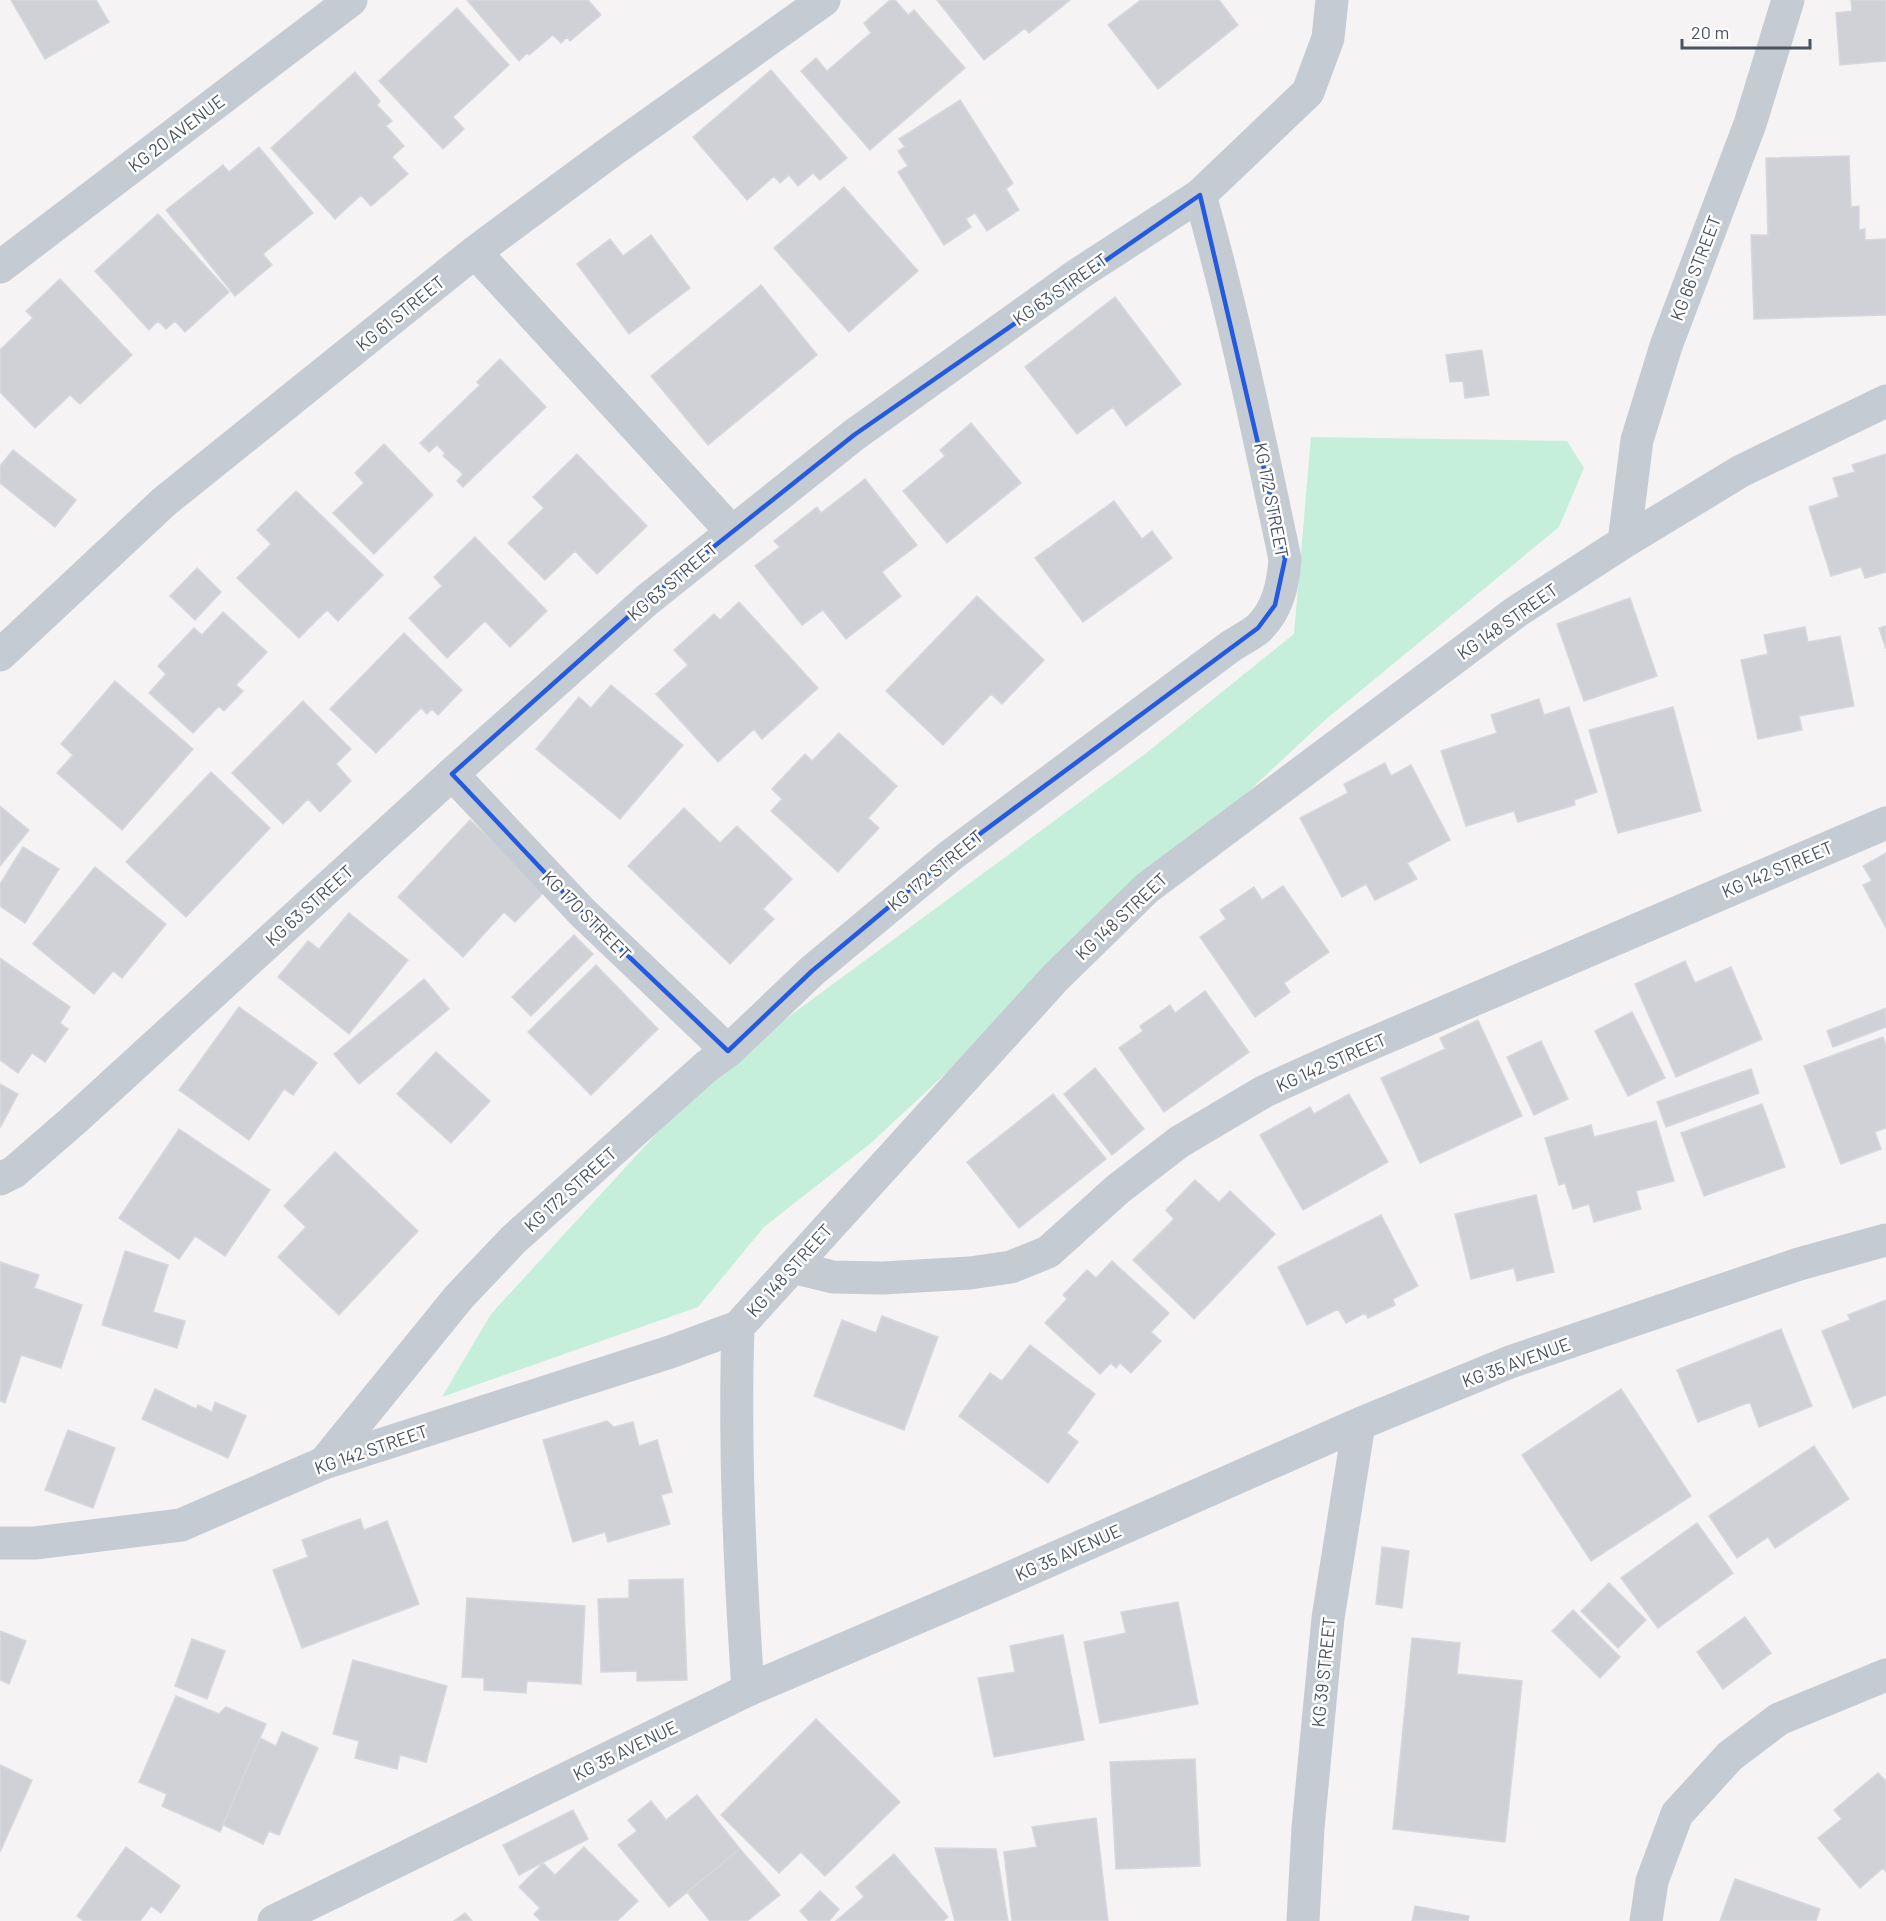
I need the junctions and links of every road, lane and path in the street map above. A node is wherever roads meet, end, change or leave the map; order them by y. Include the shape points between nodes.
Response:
1 (351, 0) edge
2 (824, 0) edge
3 (1332, 0) edge
4 (1788, 0) edge
5 (1200, 195) junction
6 (475, 252) junction
7 (0, 267) edge
8 (1886, 400) edge
9 (732, 532) junction
10 (1624, 542) junction
11 (0, 655) edge
12 (452, 774) junction
13 (1886, 823) edge
14 (728, 1051) junction
15 (0, 1179) edge
16 (1886, 1240) edge
17 (792, 1267) junction
18 (738, 1327) junction
19 (1359, 1424) junction
20 (324, 1463) junction
21 (0, 1543) edge
22 (1886, 1675) edge
23 (748, 1690) junction
24 (274, 1921) edge
25 (1303, 1921) edge
26 (1646, 1921) edge

1 - 7 street, KG 20 AVENUE
2 - 6 street, KG 61 STREET
3 - 5 street, KG 63 STREET via 1328,38 1308,92
4 - 10 street, KG 66 STREET via 1750,124 1666,346 1640,430
5 - 9 street, KG 63 STREET via 1077,275 873,421
5 - 14 street, KG 172 STREET via 1240,351 1285,559 1275,605 1258,628 950,856 812,971
6 - 9 street
6 - 11 street, KG 61 STREET via 165,501
8 - 10 street, KG 148 STREET via 1741,471
9 - 12 street, KG 63 STREET via 647,600
10 - 17 street, KG 148 STREET via 1516,612 1147,888 1055,978
12 - 14 street, KG 170 STREET via 582,912
12 - 15 street, KG 63 STREET via 74,1120 14,1172
13 - 17 street, KG 142 STREET via 1265,1091 1179,1142 1118,1189 1048,1252 1011,1267 894,1278 833,1276
14 - 20 street, KG 172 STREET via 513,1240 459,1297
16 - 19 street, KG 35 AVENUE via 1799,1264 1510,1362
17 - 18 street, KG 148 STREET
18 - 20 street, KG 142 STREET
18 - 23 street, KG 148 STREET via 735,1406 739,1556
19 - 23 street, KG 35 AVENUE
19 - 25 street, KG 39 STREET via 1328,1618
20 - 21 street, KG 142 STREET via 181,1525 35,1543
22 - 26 street via 1779,1719 1730,1756 1677,1814 1652,1881
23 - 24 street, KG 35 AVENUE

